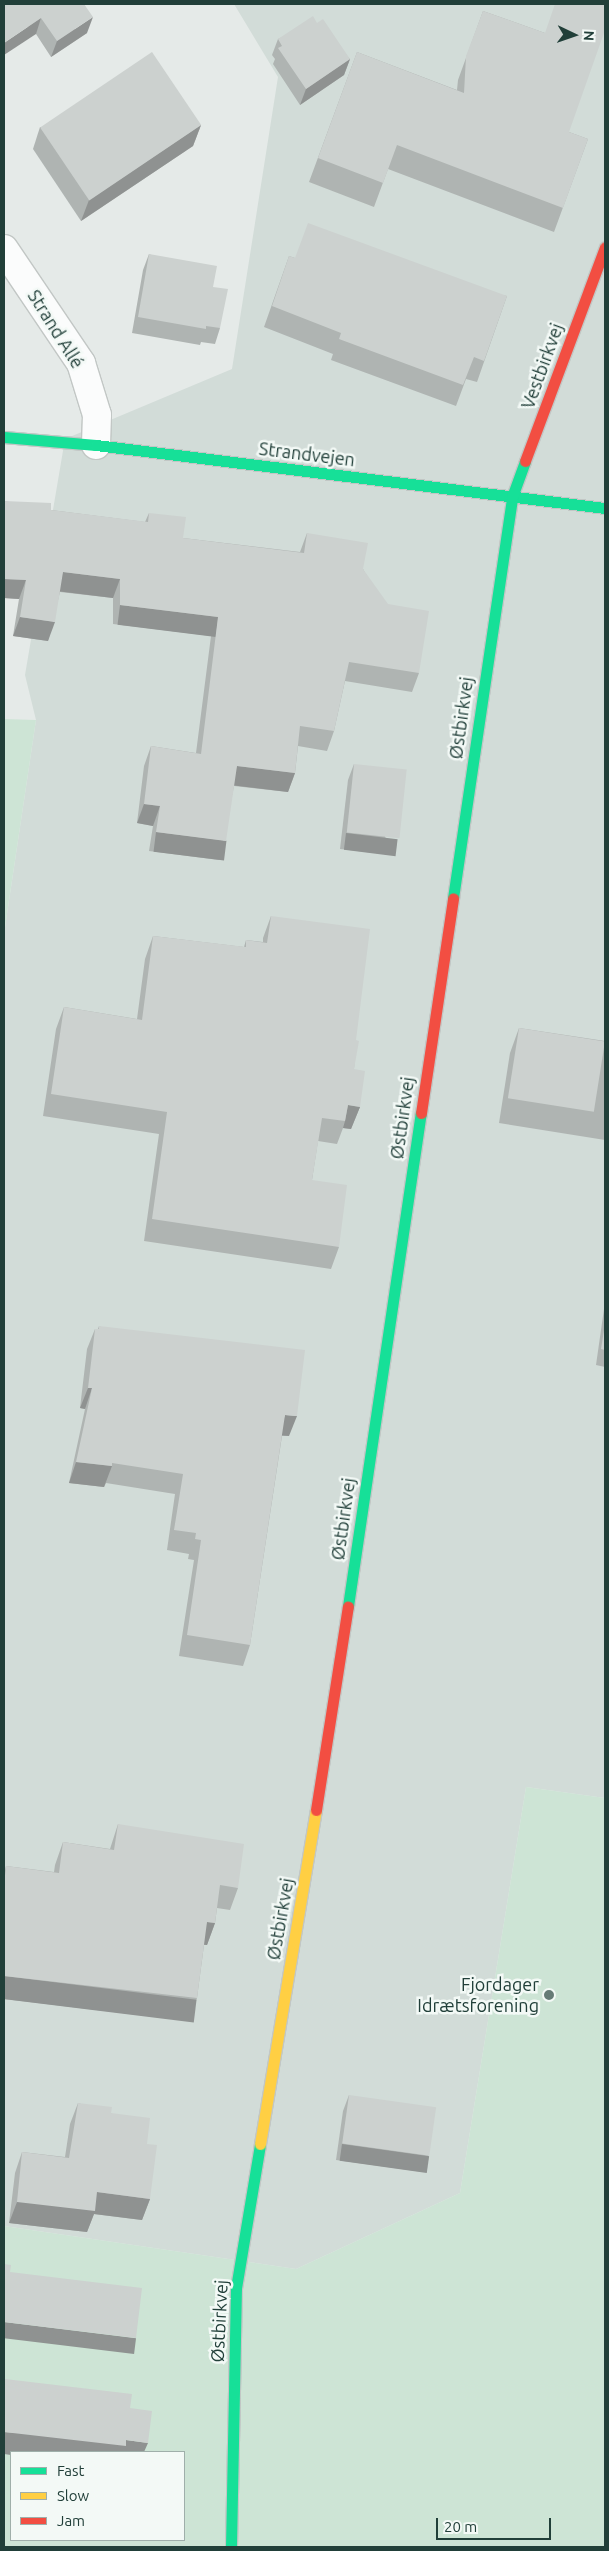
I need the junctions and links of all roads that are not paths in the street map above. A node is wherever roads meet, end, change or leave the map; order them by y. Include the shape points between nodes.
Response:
1 (605, 247) edge
2 (4, 249) edge
3 (4, 437) edge
4 (96, 445) junction
5 (512, 497) junction
6 (605, 508) edge
7 (231, 2547) edge

1 - 5 street, Vestbirkvej
2 - 4 street, Strand Allé via 81,363 97,415
3 - 4 street, Strandvejen
4 - 5 street, Strandvejen
5 - 6 street, Strandvejen
5 - 7 street, Østbirkvej via 330,1725 236,2288

